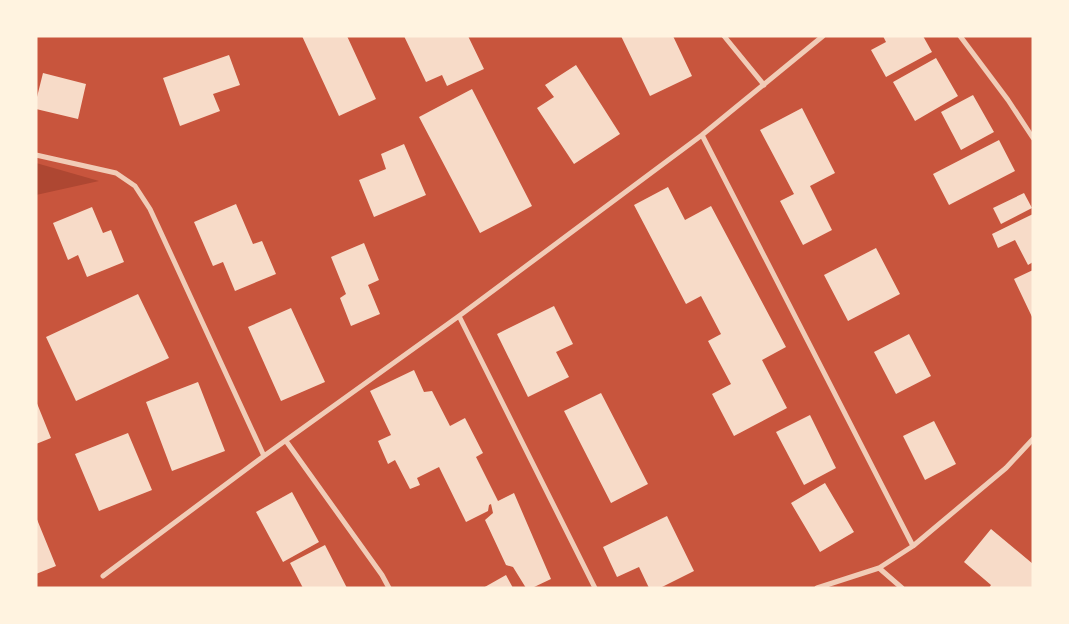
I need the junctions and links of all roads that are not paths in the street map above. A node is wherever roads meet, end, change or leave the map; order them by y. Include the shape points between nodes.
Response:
1 (724, 36) edge
2 (823, 36) edge
3 (960, 36) edge
4 (764, 85) junction
5 (702, 136) junction
6 (1033, 138) edge
7 (36, 155) edge
8 (459, 316) junction
9 (1033, 440) edge
10 (286, 441) junction
11 (264, 456) junction
12 (913, 546) junction
13 (879, 568) junction
14 (103, 576) dead end
15 (389, 588) edge
16 (595, 588) edge
17 (817, 588) edge
18 (902, 588) edge

1 - 4 street
2 - 4 street
3 - 6 street
4 - 5 street
5 - 8 street
5 - 12 street
7 - 11 street via 116,173 135,186 150,209
8 - 10 street
8 - 16 street
9 - 12 street via 1006,468
10 - 11 street
10 - 15 street
11 - 14 street
12 - 13 street
13 - 17 street
13 - 18 street

